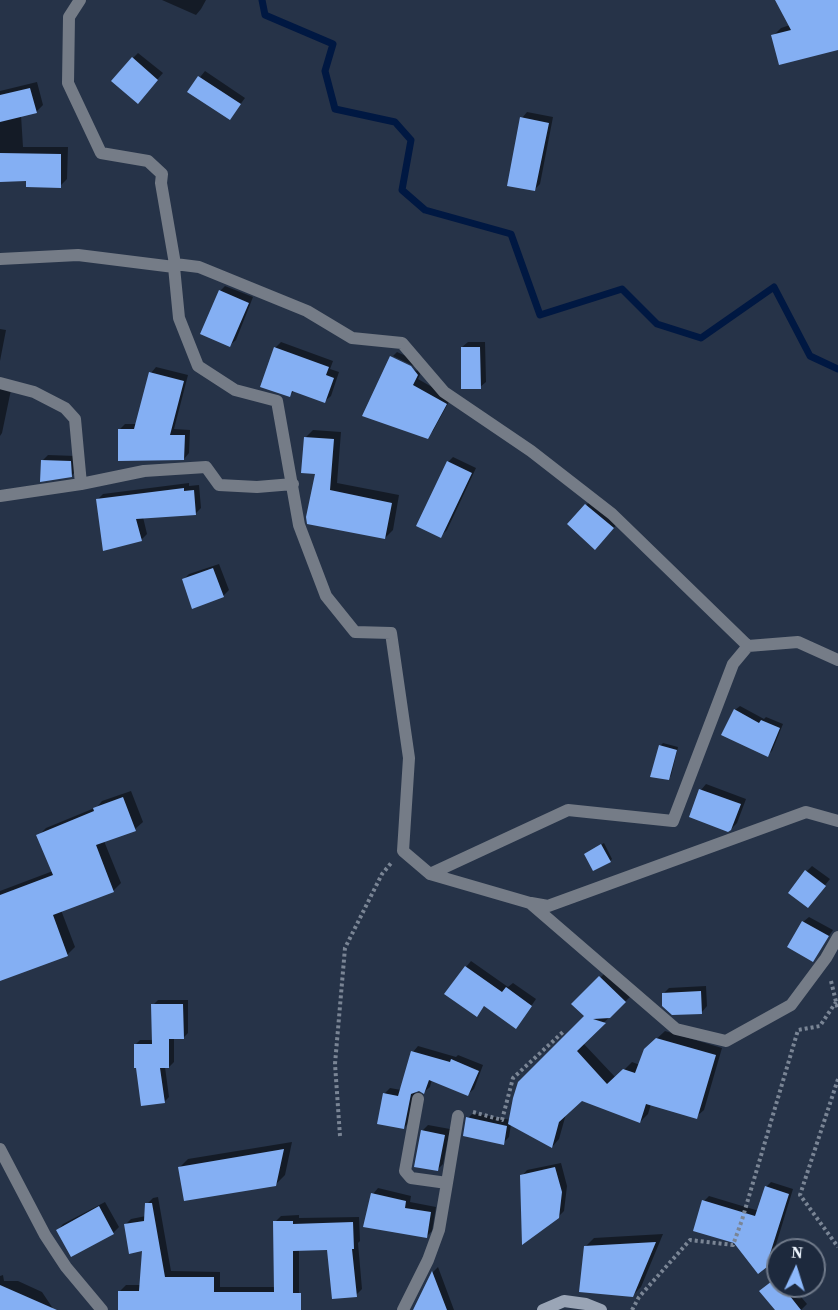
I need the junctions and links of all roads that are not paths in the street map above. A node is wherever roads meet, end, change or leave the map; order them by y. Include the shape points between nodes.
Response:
1 (80, 0) edge
2 (0, 259) edge
3 (174, 265) junction
4 (0, 383) edge
5 (81, 484) junction
6 (293, 484) junction
7 (0, 496) edge
8 (748, 646) junction
9 (838, 660) edge
10 (838, 820) edge
11 (430, 874) junction
12 (530, 903) junction
13 (838, 937) edge
14 (418, 1099) dead end
15 (458, 1116) road end
16 (0, 1149) edge
17 (447, 1183) junction
18 (585, 1307) edge
19 (102, 1310) edge
20 (403, 1310) edge
21 (543, 1310) edge
22 (601, 1310) edge

1 - 3 street via 69,16 68,82 100,153 148,161 162,174
2 - 3 street via 78,255
3 - 6 street via 179,318 198,366 235,390 277,401
3 - 8 street via 199,267 306,311 352,338 402,343 444,392 531,451 612,514
4 - 5 street via 34,392 65,408 75,419
5 - 6 street via 144,471 206,466 219,485
5 - 7 street
6 - 11 street via 298,525 326,596 355,633 391,633 409,758 403,851
8 - 9 street via 798,642
8 - 11 street via 733,664 673,821 568,810
10 - 12 street via 806,812 548,906
11 - 12 street
12 - 13 street via 676,1029 726,1041 791,1005
14 - 17 street via 405,1171 411,1178
15 - 17 street
16 - 19 street via 45,1235
17 - 20 street via 439,1230
18 - 21 street via 564,1301
18 - 22 street

